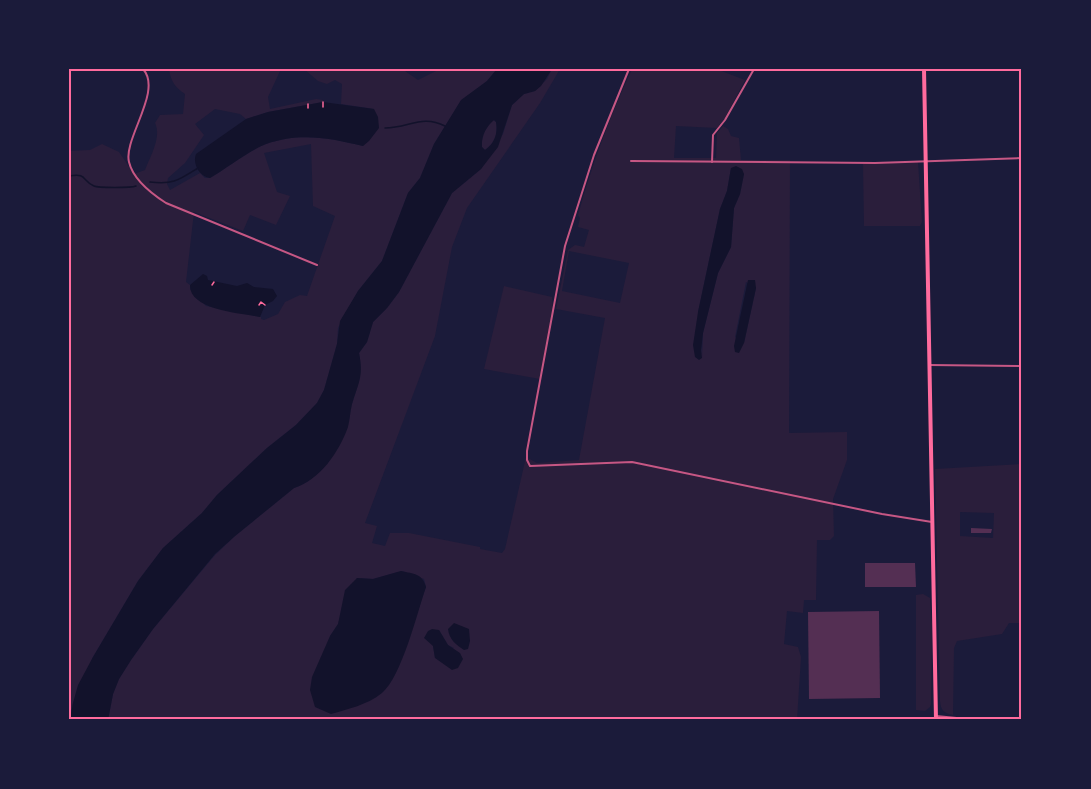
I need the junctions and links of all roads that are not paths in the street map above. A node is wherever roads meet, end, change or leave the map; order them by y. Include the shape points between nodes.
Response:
1 (143, 69) edge
2 (629, 69) edge
3 (754, 69) edge
4 (924, 69) edge
5 (1022, 158) edge
6 (926, 160) junction
7 (631, 161) dead end
8 (712, 162) junction
9 (317, 265) dead end
10 (930, 365) junction
11 (1022, 366) edge
12 (932, 522) junction
13 (936, 718) edge
14 (977, 720) edge

1 - 9 street via 147,90 128,153 138,178 166,203
2 - 12 street via 594,155 565,246 527,452 530,466 632,462
3 - 8 street via 713,135
4 - 6 main road
5 - 6 street
6 - 8 street
6 - 10 main road
7 - 8 street
10 - 11 street
10 - 12 main road
12 - 13 main road
13 - 14 street

